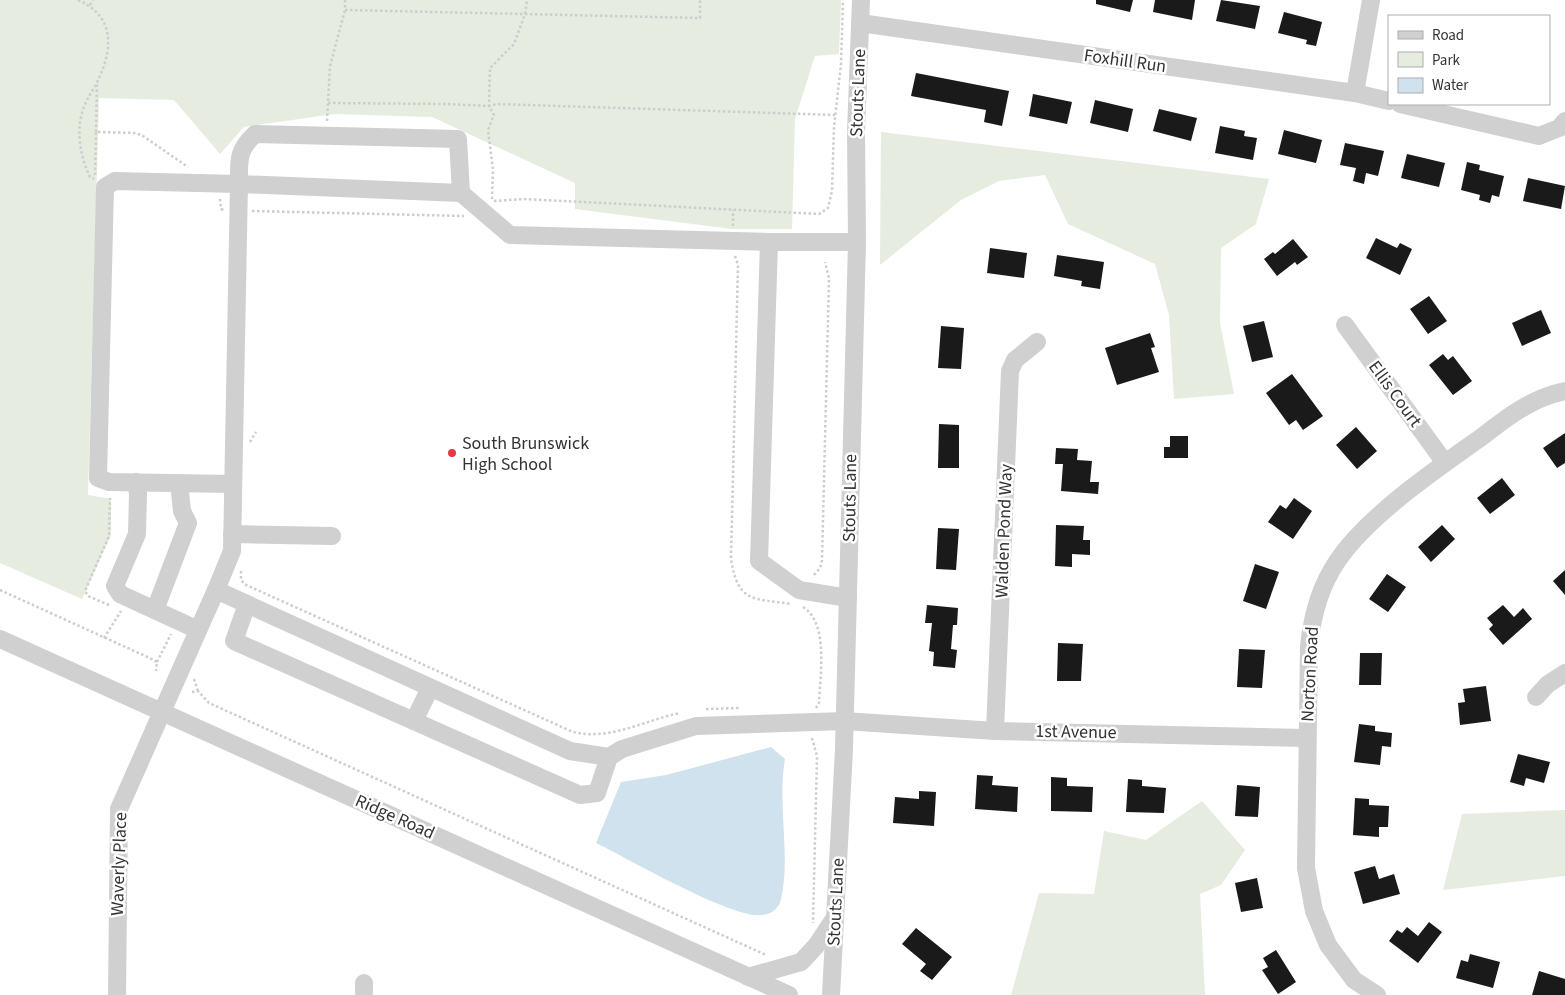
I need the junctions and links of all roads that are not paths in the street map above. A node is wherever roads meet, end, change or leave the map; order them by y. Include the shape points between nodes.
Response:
1 (861, 0) edge
2 (1371, 0) edge
3 (860, 23) junction
4 (1355, 93) junction
5 (1388, 101) edge
6 (1404, 105) edge
7 (1565, 121) edge
8 (239, 184) junction
9 (460, 193) junction
10 (769, 242) junction
11 (857, 242) junction
12 (1345, 326) dead end
13 (1037, 342) dead end
14 (1565, 391) edge
15 (1445, 463) junction
16 (136, 482) junction
17 (179, 483) junction
18 (233, 484) junction
19 (232, 534) junction
20 (332, 536) dead end
21 (216, 590) junction
22 (848, 598) junction
23 (247, 604) junction
24 (155, 610) junction
25 (198, 630) junction
26 (0, 639) edge
27 (1565, 673) edge
28 (430, 688) junction
29 (1536, 697) dead end
30 (163, 712) junction
31 (414, 722) junction
32 (844, 722) junction
33 (995, 730) junction
34 (1307, 738) junction
35 (610, 757) junction
36 (835, 919) junction
37 (748, 977) junction
38 (117, 995) edge
39 (789, 995) edge
40 (831, 995) edge
41 (1377, 995) edge

1 - 3 street, Stouts Lane
2 - 4 street
3 - 4 street, Foxhill Run
3 - 11 street, Stouts Lane via 856,132
4 - 5 street, Foxhill Run
6 - 7 street via 1539,136 1558,128
8 - 9 street
8 - 9 street, Waverly Place via 239,156 254,134 458,139
8 - 16 street via 115,182 106,187 98,478 109,482
8 - 18 street, Waverly Place
9 - 10 street via 488,207 510,235
10 - 11 street
10 - 22 street via 759,561 799,590
11 - 22 street, Stouts Lane
12 - 15 street, Ellis Court
13 - 33 street, Walden Pond Way via 1015,360 1010,371
14 - 15 street, Norton Road via 1524,406
15 - 34 street, Norton Road via 1360,533 1328,577 1311,628
16 - 17 street
16 - 24 street via 137,534 115,586 120,594
17 - 18 street
17 - 24 street via 182,511 188,523
18 - 19 street, Waverly Place
19 - 20 street
19 - 21 street, Waverly Place via 232,551
21 - 23 street
21 - 25 street, Waverly Place
22 - 32 street, Stouts Lane
23 - 28 street
23 - 31 street via 234,641
24 - 25 street
25 - 30 street, Waverly Place
26 - 30 street, Ridge Road
27 - 29 street
28 - 31 street
28 - 35 street via 570,751
30 - 37 street, Ridge Road
30 - 38 street, Waverly Place via 118,809
31 - 35 street via 580,795 597,793
32 - 33 street, 1st Avenue
32 - 35 street, 1st Avenue via 696,726 622,748
32 - 36 street, Stouts Lane
33 - 34 street, 1st Avenue
34 - 41 street, Norton Road via 1306,868 1314,911 1328,945 1354,980
36 - 37 street via 801,962
36 - 40 street, Stouts Lane
37 - 39 street, Ridge Road

